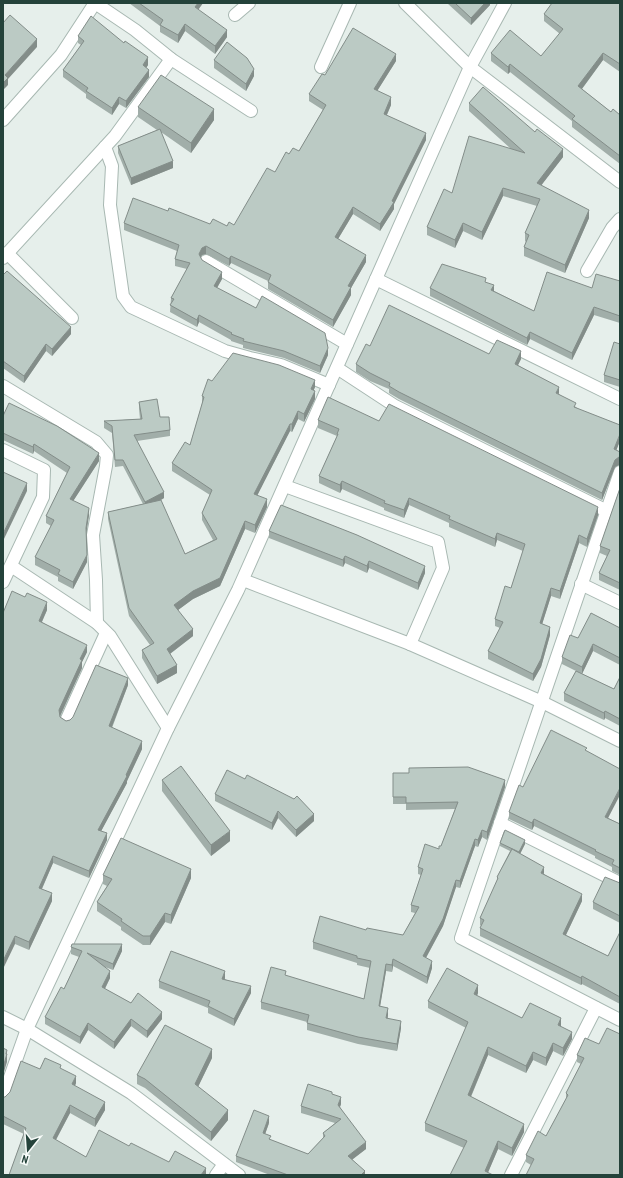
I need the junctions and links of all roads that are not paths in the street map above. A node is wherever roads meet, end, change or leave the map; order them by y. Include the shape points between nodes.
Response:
1 (95, 3) edge
2 (249, 3) edge
3 (350, 3) edge
4 (405, 3) edge
5 (504, 3) edge
6 (235, 16) dead end
7 (171, 59) junction
8 (470, 67) junction
9 (321, 68) dead end
10 (251, 111) dead end
11 (3, 120) edge
12 (105, 147) junction
13 (620, 182) edge
14 (620, 219) edge
15 (5, 255) edge
16 (206, 261) edge
17 (587, 271) dead end
18 (376, 279) junction
19 (72, 318) dead end
20 (347, 344) junction
21 (337, 368) junction
22 (329, 384) junction
23 (3, 387) edge
24 (620, 399) edge
25 (3, 450) edge
26 (620, 472) edge
27 (284, 486) junction
28 (607, 511) junction
29 (11, 566) junction
30 (243, 580) junction
31 (3, 582) edge
32 (581, 584) junction
33 (620, 603) edge
34 (97, 623) junction
35 (106, 633) junction
36 (410, 644) junction
37 (542, 702) junction
38 (66, 721) edge
39 (168, 728) junction
40 (620, 741) edge
41 (500, 823) junction
42 (620, 883) edge
43 (596, 1008) junction
44 (3, 1017) edge
45 (620, 1020) edge
46 (27, 1029) junction
47 (3, 1097) edge
48 (224, 1164) junction
49 (216, 1175) edge
50 (239, 1175) edge
51 (511, 1175) edge

1 - 7 street via 136,30
1 - 11 street via 61,55
2 - 6 street
3 - 9 street
4 - 8 street
5 - 8 street
7 - 10 street
7 - 12 street
8 - 13 street
8 - 18 street
12 - 15 street
12 - 22 street via 112,166 110,205 123,296 131,306 225,351 282,365
14 - 17 street
15 - 19 street
16 - 20 street
18 - 20 street
18 - 24 street
20 - 21 street
21 - 22 street
21 - 28 street via 395,406
22 - 27 street
23 - 34 street via 96,442 107,455 92,535
25 - 29 street via 44,470 42,497
26 - 28 street
27 - 30 street
27 - 36 street via 438,542 443,568
28 - 32 street
29 - 31 street
29 - 34 street
30 - 36 street
30 - 39 street
32 - 33 street
32 - 37 street
34 - 35 street
35 - 38 street
35 - 39 street
36 - 37 street
37 - 40 street
37 - 41 street
39 - 46 street
41 - 42 street
41 - 43 street via 461,938
43 - 45 street
43 - 51 street
44 - 46 street
46 - 47 street
46 - 48 street via 131,1093
48 - 49 street
48 - 50 street

